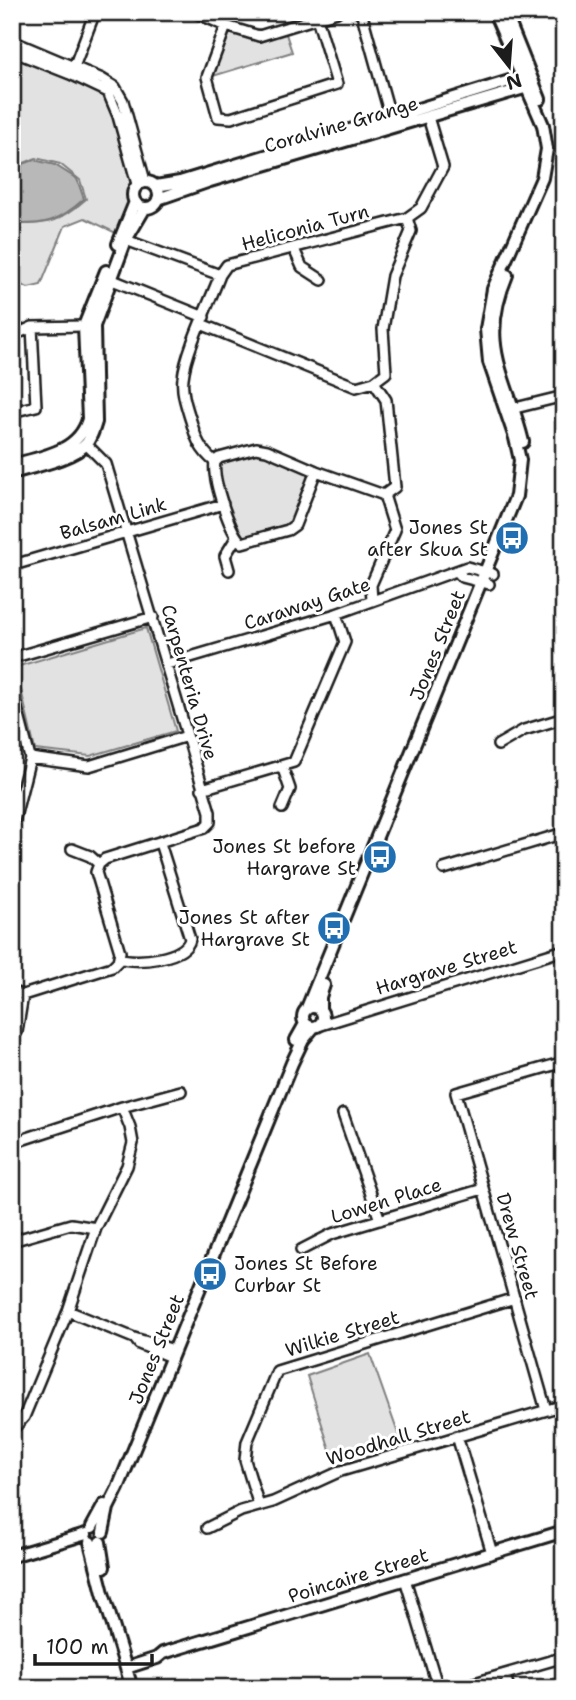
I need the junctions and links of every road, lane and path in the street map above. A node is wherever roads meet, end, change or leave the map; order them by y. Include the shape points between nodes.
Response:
1 (94, 12) edge
2 (194, 12) edge
3 (337, 12) edge
4 (358, 12) edge
5 (494, 12) edge
6 (505, 12) edge
7 (317, 18) junction
8 (226, 26) junction
9 (12, 41) edge
10 (12, 51) edge
11 (74, 67) junction
12 (528, 81) junction
13 (428, 117) junction
14 (391, 118) junction
15 (146, 184) junction
16 (158, 199) junction
17 (140, 205) junction
18 (407, 218) junction
19 (127, 240) junction
20 (295, 249) junction
21 (220, 275) junction
22 (110, 279) junction
23 (322, 280) dead end
24 (202, 320) junction
25 (84, 326) junction
26 (32, 327) junction
27 (12, 329) edge
28 (374, 382) junction
29 (564, 396) edge
30 (12, 412) edge
31 (510, 413) junction
32 (86, 444) junction
33 (215, 462) junction
34 (12, 465) edge
35 (316, 471) junction
36 (12, 473) edge
37 (384, 495) junction
38 (223, 504) junction
39 (127, 533) junction
40 (236, 538) junction
41 (12, 564) edge
42 (229, 570) dead end
43 (487, 578) junction
44 (372, 601) junction
45 (336, 614) junction
46 (153, 617) junction
47 (12, 659) edge
48 (167, 664) junction
49 (12, 689) edge
50 (564, 718) edge
51 (187, 736) junction
52 (498, 745) dead end
53 (30, 758) junction
54 (282, 766) junction
55 (202, 789) junction
56 (282, 808) dead end
57 (14, 816) edge
58 (12, 829) edge
59 (564, 833) edge
60 (160, 843) junction
61 (72, 849) dead end
62 (99, 864) junction
63 (444, 869) dead end
64 (564, 950) edge
65 (119, 958) junction
66 (12, 992) edge
67 (23, 995) junction
68 (307, 1008) junction
69 (321, 1011) junction
70 (339, 1018) junction
71 (312, 1026) junction
72 (17, 1032) dead end
73 (564, 1062) edge
74 (181, 1091) dead end
75 (122, 1107) junction
76 (343, 1114) dead end
77 (12, 1143) edge
78 (483, 1189) junction
79 (380, 1220) junction
80 (96, 1228) junction
81 (12, 1241) edge
82 (301, 1250) dead end
83 (515, 1298) junction
84 (68, 1311) junction
85 (170, 1353) junction
86 (564, 1405) edge
87 (546, 1410) junction
88 (12, 1430) edge
89 (457, 1436) junction
90 (259, 1506) junction
91 (207, 1528) dead end
92 (564, 1531) edge
93 (94, 1535) junction
94 (492, 1553) junction
95 (12, 1556) edge
96 (405, 1579) junction
97 (564, 1657) edge
98 (128, 1664) junction
99 (505, 1675) junction
100 (132, 1688) edge
101 (139, 1688) edge
102 (438, 1688) edge
103 (457, 1688) edge
104 (509, 1688) edge

1 - 11 street
2 - 8 street
3 - 7 street
4 - 14 street
5 - 12 street, Jones Street
6 - 12 street, Jones Street
7 - 8 street via 259,36
7 - 8 street via 337,84 231,118 218,117 207,77
9 - 11 street
10 - 15 street via 108,93
11 - 15 street via 118,92
12 - 13 street, Coralvine Grange
12 - 14 street, Coralvine Grange
12 - 31 street, Jones Street via 550,123 553,148 552,166 502,286 494,321 496,357
13 - 16 street, Coralvine Grange
13 - 18 street via 443,167 421,208
14 - 15 street, Coralvine Grange via 180,182
15 - 16 street
15 - 17 street, Coralvine Grange via 132,192
16 - 17 street, Coralvine Grange via 154,205
17 - 19 street, Coralvine Grange
17 - 25 street, Coralvine Grange
18 - 20 street, Heliconia Turn
18 - 28 street via 411,231 392,276 383,329 386,373
19 - 21 street
19 - 22 street, Coralvine Grange
20 - 21 street, Heliconia Turn via 227,265
20 - 23 street via 302,267
21 - 24 street
22 - 24 street
22 - 32 street, Coralvine Grange via 94,326 96,422
24 - 28 street via 356,387
24 - 33 street via 183,381 198,444
25 - 26 street
25 - 34 street, Coralvine Grange via 86,427 60,451
26 - 27 street via 20,332
26 - 30 street via 36,406
28 - 37 street via 386,400 395,487
29 - 31 street via 530,403
31 - 43 street, Jones Street via 524,445 526,479
32 - 36 street via 65,457
32 - 39 street, Carpenteria Drive via 106,464
33 - 35 street via 256,448
33 - 38 street
35 - 37 street
35 - 40 street via 295,525 243,543
37 - 44 street via 395,530 371,585
38 - 39 street, Balsam Link
38 - 40 street
39 - 41 street, Balsam Link
39 - 46 street, Carpenteria Drive
40 - 42 street via 226,553
43 - 44 street, Caraway Gate via 462,577 457,571
43 - 68 street, Jones Street
43 - 69 street, Jones Street via 321,991
44 - 45 street, Caraway Gate
45 - 48 street, Caraway Gate
45 - 54 street via 345,642 294,762
46 - 47 street
46 - 48 street, Carpenteria Drive
48 - 51 street, Carpenteria Drive
49 - 53 street
50 - 52 street via 524,730
51 - 53 street via 89,766
51 - 55 street, Carpenteria Drive
53 - 57 street
54 - 55 street
54 - 56 street via 290,789
55 - 60 street, Carpenteria Drive via 210,822
57 - 58 street
59 - 63 street
60 - 62 street, Carpenteria Drive
60 - 65 street via 189,945 150,960
61 - 62 street
62 - 65 street via 96,872
64 - 70 street, Hargrave Street
65 - 67 street via 112,967
66 - 67 street
67 - 72 street
68 - 69 street
68 - 71 street, Jones Street via 302,1014
69 - 70 street
69 - 71 street, Jones Street via 323,1018
70 - 71 street, Hargrave Street
71 - 85 street, Jones Street via 298,1049
73 - 78 street, Drew Street via 456,1093
74 - 75 street
75 - 77 street
75 - 80 street via 133,1143 127,1166
76 - 79 street
78 - 79 street, Lowen Place
78 - 83 street, Drew Street
79 - 82 street, Lowen Place via 332,1234
80 - 81 street via 71,1224
80 - 84 street
83 - 87 street, Drew Street
83 - 90 street, Wilkie Street via 277,1371 247,1442 246,1460
84 - 85 street
84 - 88 street via 24,1418
85 - 93 street, Jones Street
86 - 87 street, Woodhall Street
87 - 89 street, Woodhall Street
89 - 90 street, Woodhall Street via 341,1471
89 - 94 street
90 - 91 street, Woodhall Street
92 - 94 street, Poincaire Street
93 - 95 street
93 - 98 street via 103,1592
94 - 96 street, Poincaire Street
96 - 98 street, Poincaire Street
96 - 102 street
97 - 99 street
98 - 100 street
98 - 101 street
99 - 103 street
99 - 104 street

